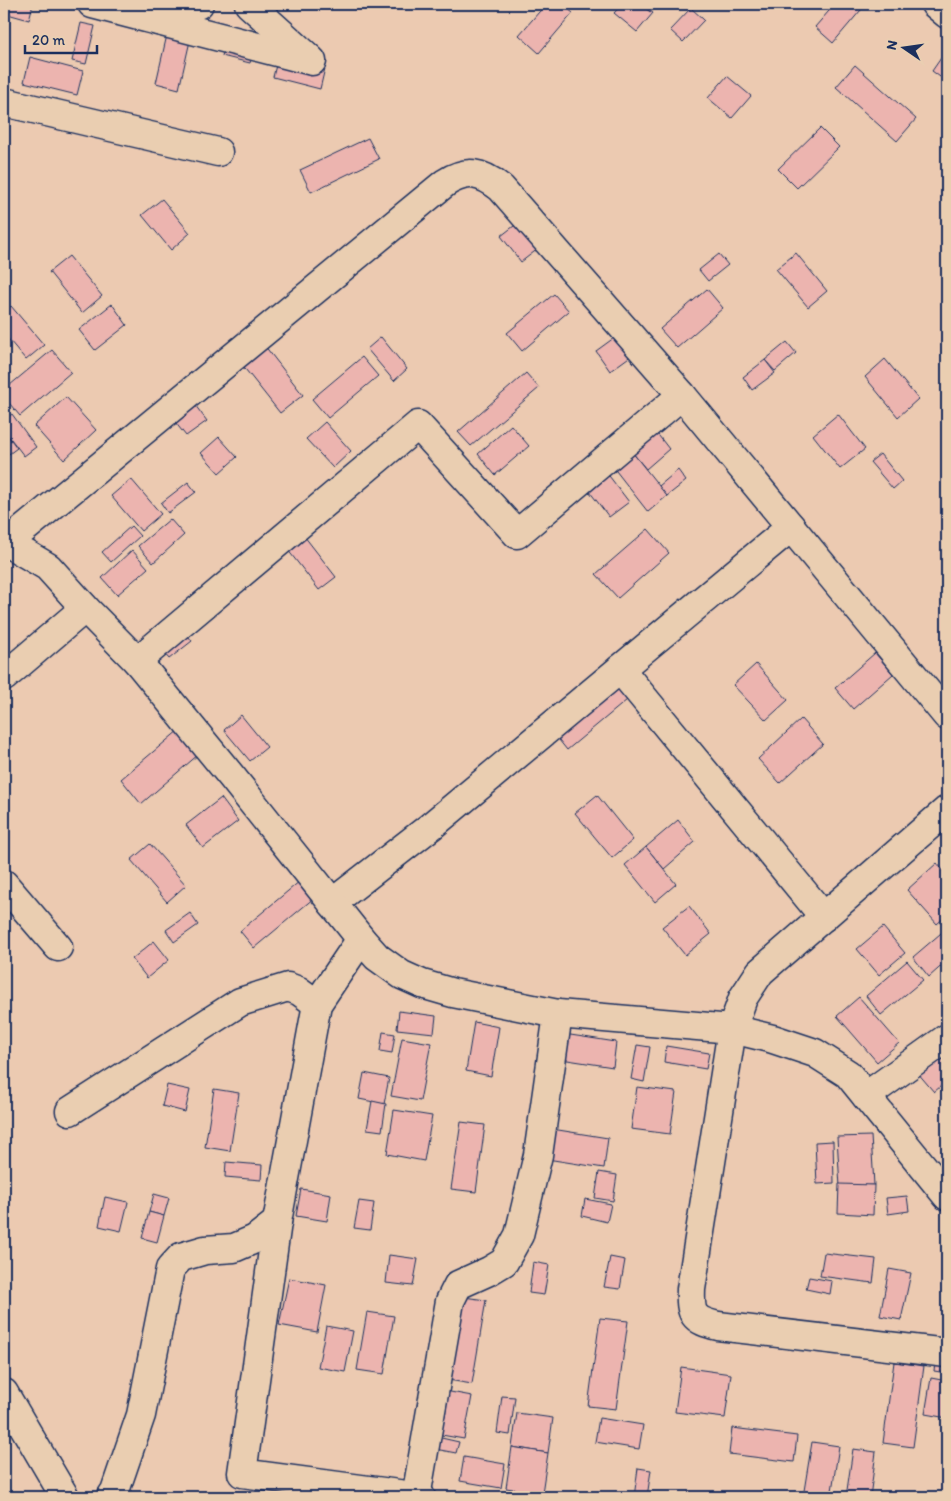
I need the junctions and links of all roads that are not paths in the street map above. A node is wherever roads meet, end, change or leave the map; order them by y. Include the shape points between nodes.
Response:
1 (92, 4) edge
2 (199, 4) edge
3 (249, 4) edge
4 (935, 4) edge
5 (947, 14) edge
6 (159, 20) junction
7 (4, 102) edge
8 (218, 152) dead end
9 (682, 395) junction
10 (791, 527) junction
11 (6, 542) edge
12 (85, 608) junction
13 (137, 661) junction
14 (620, 669) junction
15 (4, 677) edge
16 (947, 716) edge
17 (947, 810) edge
18 (4, 884) edge
19 (332, 903) junction
20 (824, 917) junction
21 (361, 940) junction
22 (58, 947) dead end
23 (317, 1004) junction
24 (558, 1014) junction
25 (732, 1029) junction
26 (947, 1038) edge
27 (866, 1096) junction
28 (70, 1111) dead end
29 (947, 1196) edge
30 (277, 1222) junction
31 (947, 1353) edge
32 (4, 1394) edge
33 (65, 1497) edge
34 (111, 1497) edge
35 (416, 1497) edge
36 (421, 1497) edge

1 - 6 street
2 - 6 street
3 - 6 street via 312,61
4 - 5 street
7 - 8 street
9 - 10 street
9 - 11 street via 501,188 482,176 464,174 445,183
9 - 13 street via 516,534 418,425
10 - 14 street
10 - 16 street
11 - 12 street via 48,568
12 - 13 street
12 - 15 street
13 - 19 street
14 - 19 street via 430,827
14 - 20 street
17 - 20 street
18 - 22 street
19 - 21 street
20 - 25 street via 760,972 743,998
21 - 23 street
21 - 24 street via 402,975 422,984
23 - 28 street via 299,990 288,987 240,1002
23 - 30 street
24 - 25 street
24 - 35 street via 538,1155 519,1235 504,1262 458,1285 450,1301
25 - 27 street via 816,1053 848,1074
25 - 31 street via 691,1288 690,1304 694,1315 718,1326
26 - 27 street
27 - 29 street
30 - 34 street via 255,1239 234,1248 205,1250 181,1257 170,1270 141,1415
30 - 35 street via 242,1473
32 - 33 street
35 - 36 street

